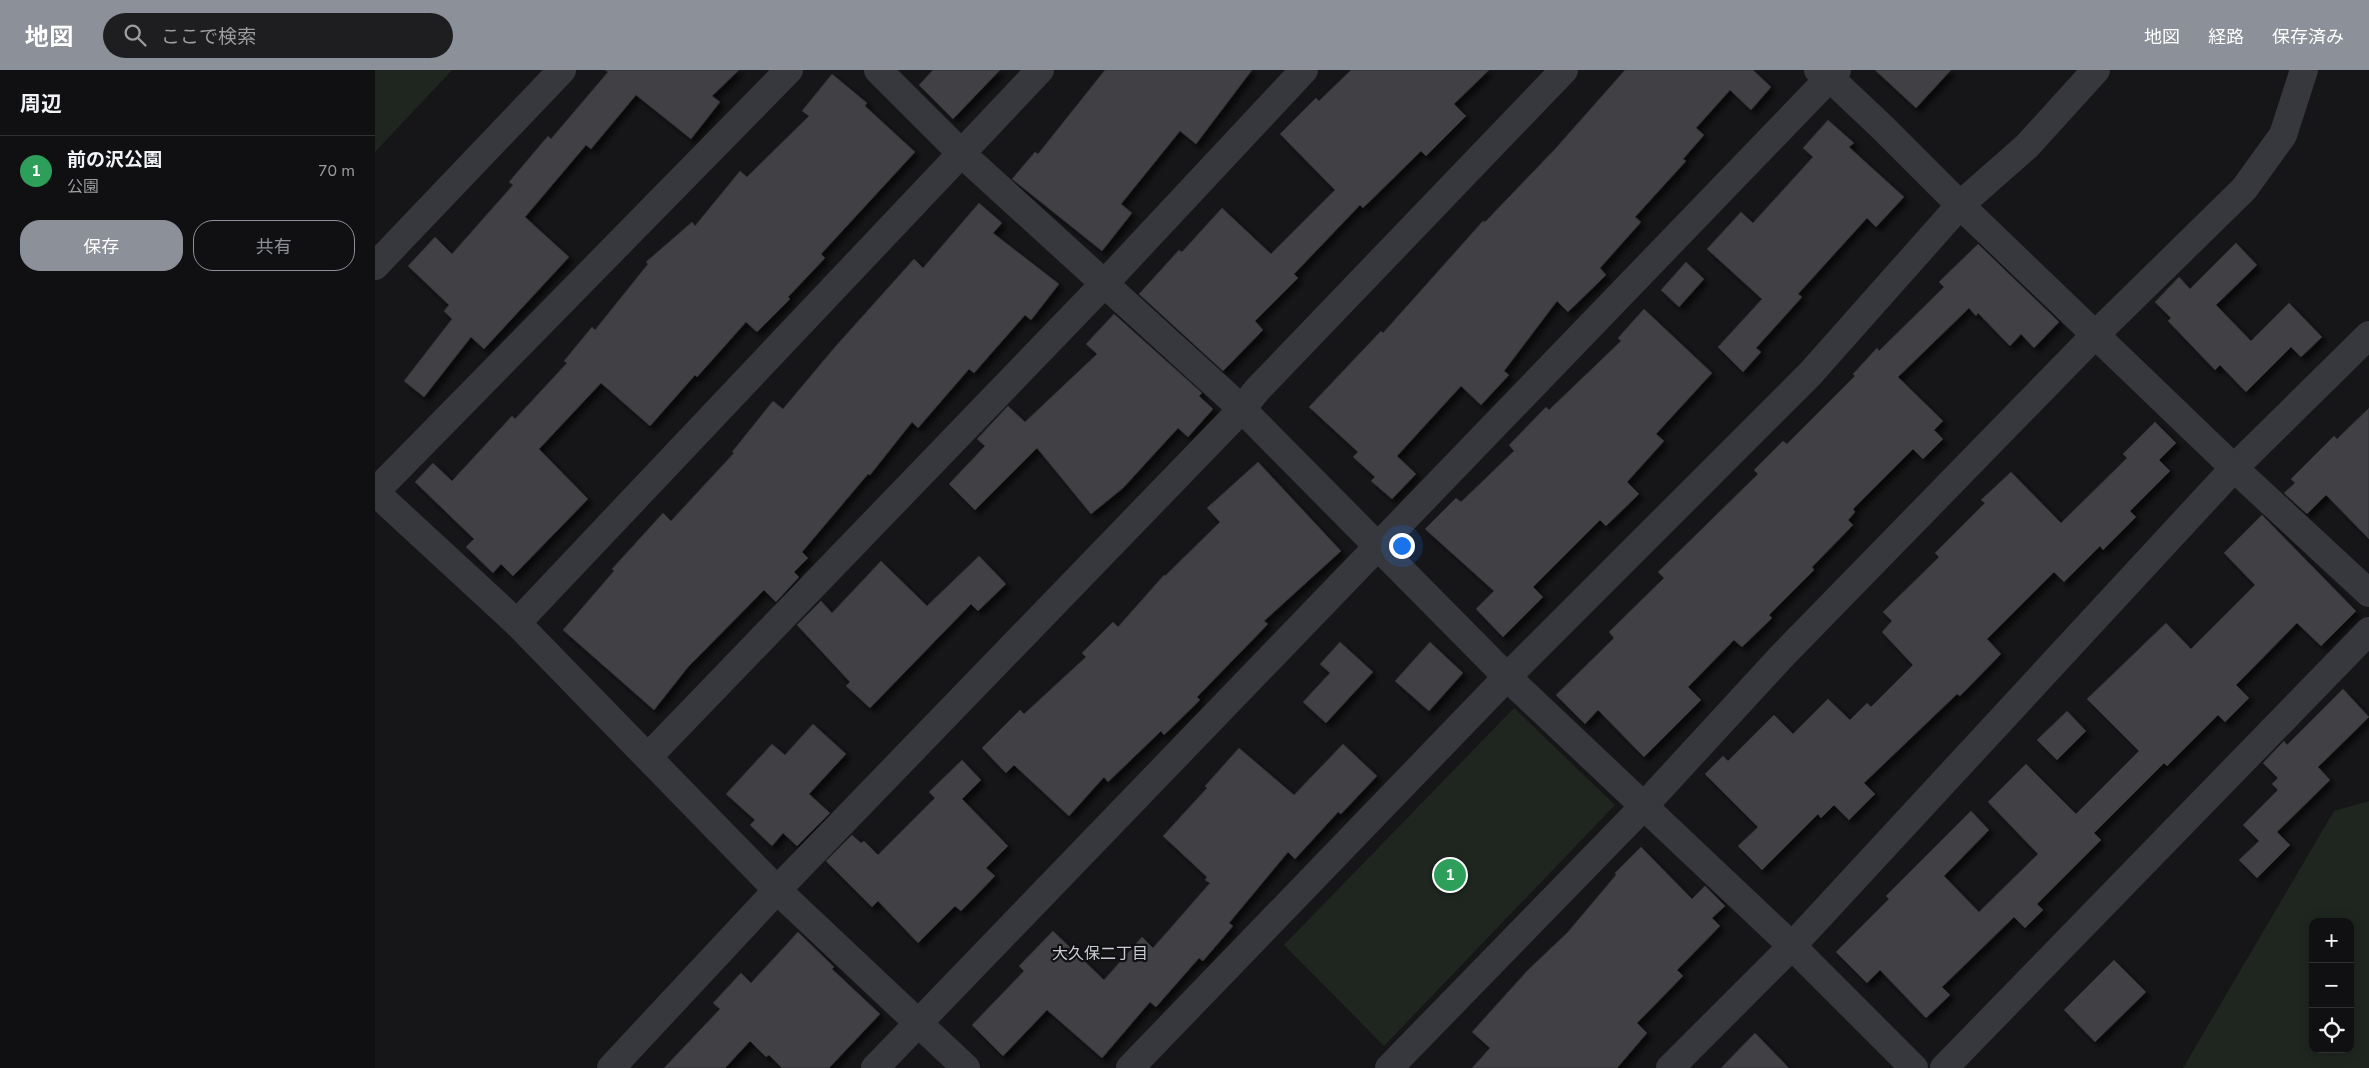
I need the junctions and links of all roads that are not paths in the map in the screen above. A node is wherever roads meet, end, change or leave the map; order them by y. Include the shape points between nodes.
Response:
1 (562, 70) edge
2 (789, 70) edge
3 (879, 70) edge
4 (1040, 70) edge
5 (1304, 70) edge
6 (1564, 70) edge
7 (2096, 70) edge
8 (2304, 70) edge
9 (1828, 72) edge
10 (962, 154) junction
11 (1959, 206) junction
12 (375, 266) edge
13 (1104, 284) junction
14 (2369, 334) edge
15 (2095, 335) junction
16 (1242, 409) junction
17 (2234, 468) junction
18 (375, 492) edge
19 (1377, 547) junction
20 (2369, 593) edge
21 (517, 624) junction
22 (2369, 631) edge
23 (1507, 677) junction
24 (648, 757) junction
25 (1643, 807) junction
26 (777, 890) junction
27 (1792, 946) junction
28 (918, 1024) junction
29 (611, 1068) edge
30 (875, 1068) edge
31 (966, 1068) edge
32 (1131, 1068) edge
33 (1389, 1068) edge
34 (1670, 1068) edge
35 (1914, 1068) edge
36 (1944, 1068) edge

1 - 12 street
2 - 18 street
3 - 10 street
4 - 10 street
5 - 13 street
6 - 16 street
7 - 11 street via 2027,146
8 - 15 street via 2283,135 2244,189
9 - 11 street
9 - 19 street
10 - 13 street
10 - 21 street
11 - 15 street
11 - 23 street via 1810,374
13 - 16 street
13 - 24 street
14 - 17 street
15 - 17 street
15 - 25 street via 1782,656
16 - 19 street
16 - 26 street
17 - 20 street
17 - 27 street
18 - 21 street
19 - 23 street
19 - 28 street
21 - 24 street
22 - 36 street
23 - 25 street
23 - 32 street
24 - 26 street
25 - 27 street
25 - 33 street
26 - 28 street
26 - 29 street
27 - 34 street
27 - 35 street
28 - 30 street
28 - 31 street

